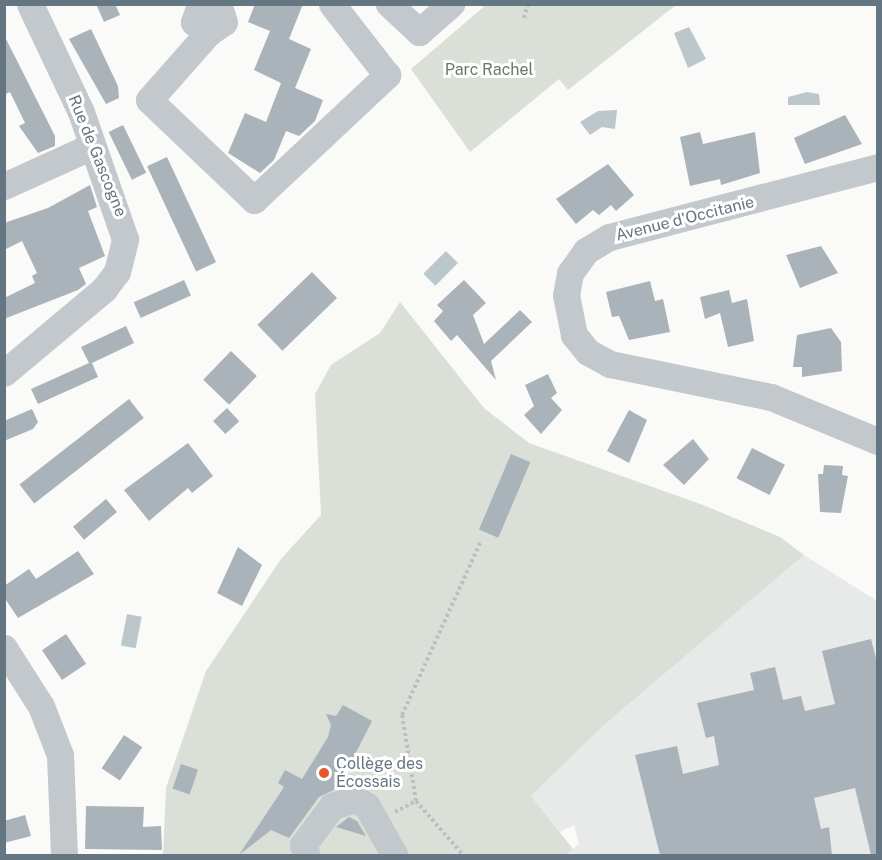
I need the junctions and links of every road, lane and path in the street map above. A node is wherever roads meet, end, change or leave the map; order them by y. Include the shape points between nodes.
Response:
1 (30, 4) edge
2 (332, 4) edge
3 (389, 4) edge
4 (451, 4) edge
5 (528, 4) edge
6 (201, 12) edge
7 (524, 18) dead end
8 (90, 147) junction
9 (878, 167) edge
10 (4, 186) edge
11 (4, 373) edge
12 (878, 441) edge
13 (481, 541) dead end
14 (4, 648) edge
15 (416, 801) junction
16 (376, 821) junction
17 (64, 855) edge
18 (307, 855) edge
19 (395, 855) edge
20 (464, 855) edge

1 - 8 street, Rue de Gascogne via 81,112
2 - 6 street via 387,75 254,200 149,100
3 - 4 street via 419,32
5 - 7 path
8 - 10 street
8 - 11 street, Rue de Gascogne via 123,222 123,256 104,289
9 - 12 street, Avenue d'Occitanie via 609,237 586,251 570,273 566,295 574,335 588,352 610,364 771,397
13 - 15 path via 402,715
14 - 17 street via 41,705 60,755
15 - 16 path
15 - 20 path
16 - 18 street via 367,806 355,799 332,806 303,845
16 - 19 street

